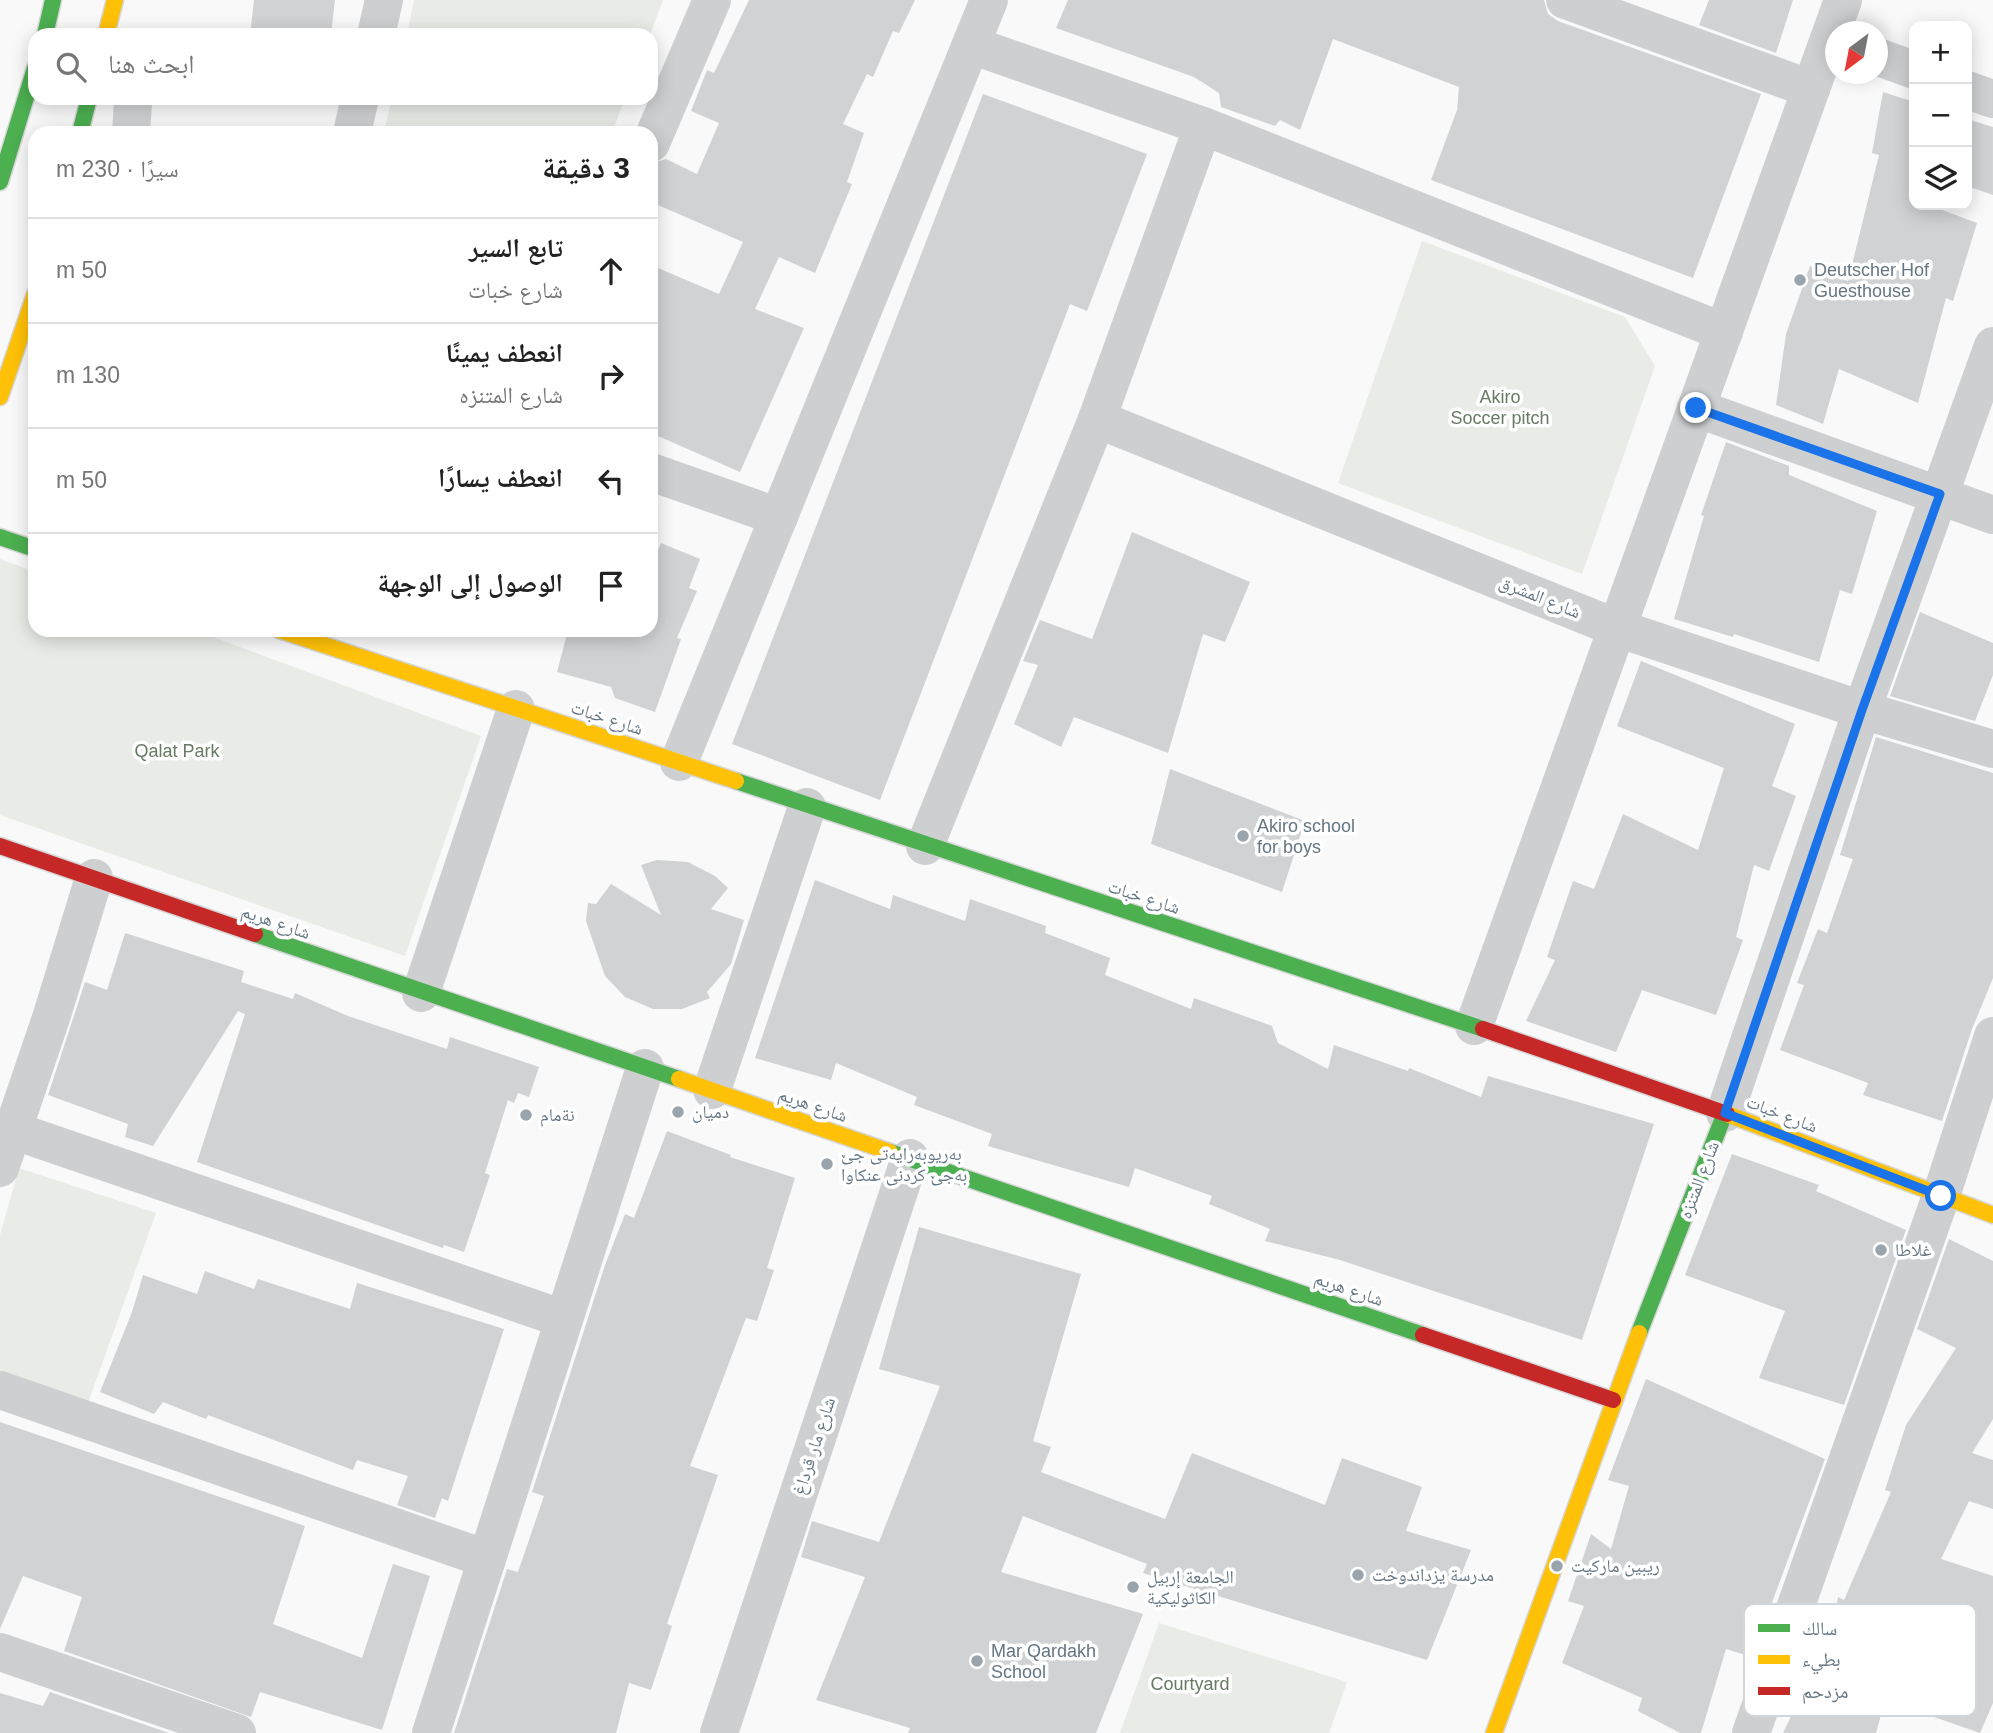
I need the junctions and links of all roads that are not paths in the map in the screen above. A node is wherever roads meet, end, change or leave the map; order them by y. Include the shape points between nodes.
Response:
1 (53, 0) edge
2 (115, 0) edge
3 (384, 0) edge
4 (712, 0) edge
5 (989, 0) edge
6 (1843, 0) edge
7 (1575, 2) edge
8 (1837, 21) edge
9 (47, 28) edge
10 (108, 28) edge
11 (378, 28) edge
12 (971, 45) junction
13 (1825, 56) edge
14 (1888, 61) edge
15 (1909, 69) edge
16 (1811, 89) junction
17 (28, 91) edge
18 (1972, 92) edge
19 (1993, 99) edge
20 (87, 105) edge
21 (358, 105) edge
22 (82, 126) edge
23 (354, 126) edge
24 (1203, 126) junction
25 (658, 127) edge
26 (0, 181) edge
27 (28, 315) edge
28 (1724, 332) junction
29 (1993, 346) edge
30 (0, 397) edge
31 (1696, 408) junction
32 (1097, 419) junction
33 (658, 474) edge
34 (1940, 494) junction
35 (1993, 515) edge
36 (779, 517) junction
37 (0, 537) edge
38 (28, 547) edge
39 (1617, 628) junction
40 (300, 637) edge
41 (516, 709) junction
42 (1862, 710) junction
43 (1993, 750) edge
44 (679, 762) junction
45 (807, 807) junction
46 (0, 846) edge
47 (925, 846) junction
48 (94, 878) junction
49 (421, 993) junction
50 (1474, 1026) junction
51 (1993, 1036) edge
52 (645, 1068) junction
53 (712, 1090) junction
54 (1725, 1113) junction
55 (12, 1130) junction
56 (910, 1158) junction
57 (0, 1168) edge
58 (1941, 1196) junction
59 (1993, 1215) edge
60 (564, 1319) junction
61 (0, 1390) edge
62 (1613, 1400) junction
63 (487, 1559) junction
64 (1797, 1604) edge
65 (0, 1652) edge
66 (1757, 1716) edge
67 (1504, 1730) edge
68 (237, 1733) edge
69 (431, 1733) edge
70 (719, 1733) edge
71 (1751, 1733) edge

1 - 9 street
2 - 10 street
3 - 11 street
4 - 25 street
5 - 12 street
6 - 8 street
7 - 16 street
12 - 24 street
12 - 36 street
13 - 16 street
14 - 15 street
16 - 28 street
17 - 26 street
18 - 19 street
20 - 22 street
21 - 23 street
24 - 28 street
24 - 32 street
27 - 30 street
28 - 31 street
29 - 34 street, شارع المتنزه
31 - 34 street
31 - 39 street
32 - 39 street, شارع المشرق
32 - 47 street
33 - 36 street
34 - 35 street
34 - 42 street, شارع المتنزه
36 - 44 street
37 - 38 street
39 - 42 street, شارع المشرق
39 - 50 street
40 - 41 street, شارع خبات
41 - 44 street, شارع خبات
41 - 49 street
42 - 43 street, شارع المشرق
42 - 54 street, شارع المتنزه
44 - 45 street, شارع خبات
45 - 47 street, شارع خبات
45 - 53 street
46 - 48 street, شارع هريم
47 - 50 street, شارع خبات
48 - 49 street, شارع هريم
48 - 55 street
49 - 52 street, شارع هريم
50 - 54 street, شارع خبات
51 - 58 street
52 - 53 street, شارع هريم
52 - 60 street
53 - 56 street, شارع هريم
54 - 58 street, شارع خبات
54 - 62 street, شارع المتنزه
55 - 57 street
55 - 60 street
56 - 62 street, شارع هريم
56 - 70 street, شارع مار قرداغ
58 - 59 street, شارع خبات
58 - 64 street
60 - 63 street
61 - 63 street
62 - 67 street, شارع المتنزه
63 - 69 street
65 - 68 street
66 - 71 street

